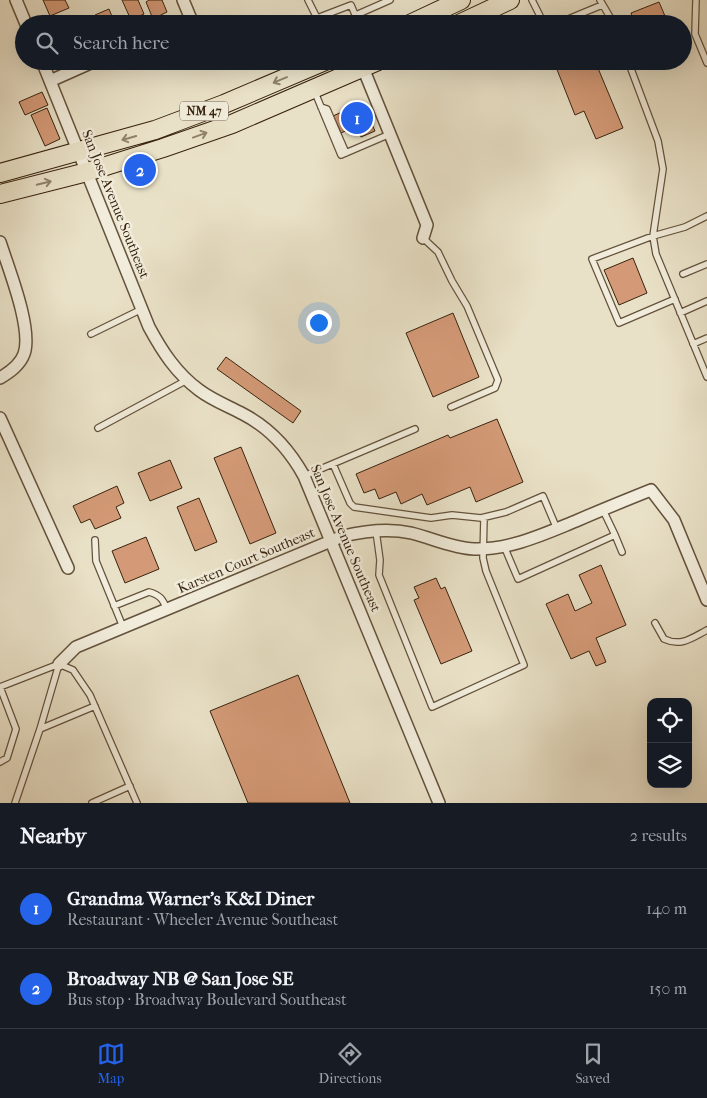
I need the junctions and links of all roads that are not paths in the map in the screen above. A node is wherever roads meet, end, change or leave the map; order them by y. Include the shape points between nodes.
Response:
1 (16, 0) edge
2 (183, 0) edge
3 (308, 0) edge
4 (390, 0) edge
5 (460, 0) edge
6 (510, 0) edge
7 (532, 0) edge
8 (696, 0) edge
9 (601, 2) edge
10 (22, 15) edge
11 (187, 15) edge
12 (316, 15) edge
13 (325, 15) edge
14 (356, 15) joint
15 (429, 15) edge
16 (478, 15) edge
17 (540, 15) edge
18 (575, 15) edge
19 (609, 15) edge
20 (706, 58) edge
21 (46, 70) edge
22 (75, 70) edge
23 (309, 70) edge
24 (352, 70) edge
25 (369, 70) edge
26 (631, 70) edge
27 (50, 81) junction
28 (313, 88) junction
29 (228, 114) junction
30 (390, 134) junction
31 (80, 152) junction
32 (87, 172) junction
33 (0, 173) edge
34 (0, 194) edge
35 (707, 216) edge
36 (653, 236) junction
37 (423, 238) joint
38 (0, 242) edge
39 (707, 264) edge
40 (683, 274) dead end
41 (675, 299) junction
42 (707, 301) edge
43 (142, 309) junction
44 (680, 313) junction
45 (91, 334) dead end
46 (707, 338) edge
47 (693, 344) junction
48 (707, 377) edge
49 (0, 378) edge
50 (187, 380) junction
51 (451, 407) dead end
52 (0, 418) edge
53 (98, 428) dead end
54 (415, 429) dead end
55 (333, 464) junction
56 (304, 476) junction
57 (603, 510) junction
58 (484, 518) junction
59 (556, 529) junction
60 (376, 530) junction
61 (615, 535) junction
62 (95, 540) dead end
63 (332, 541) junction
64 (504, 546) junction
65 (483, 548) junction
66 (622, 552) dead end
67 (68, 568) dead end
68 (707, 600) edge
69 (114, 606) junction
70 (167, 610) junction
71 (655, 623) dead end
72 (123, 627) junction
73 (707, 630) edge
74 (58, 664) junction
75 (0, 687) edge
76 (95, 706) junction
77 (40, 729) junction
78 (0, 762) edge
79 (130, 786) junction
80 (16, 803) edge
81 (92, 803) edge
82 (137, 803) edge
83 (439, 803) edge

1 - 10 street
2 - 11 street
3 - 12 lane
4 - 14 lane
5 - 15 main road
6 - 16 main road
7 - 17 lane
8 - 20 lane via 695,34
9 - 18 lane
9 - 19 lane
13 - 14 lane via 351,5
21 - 27 street, San Jose Avenue Southeast
22 - 27 street
23 -> 29 main road, NM 47
24 - 28 main road, NM 47
25 - 30 street
26 - 36 lane via 658,141 663,169
27 - 31 street, San Jose Avenue Southeast
28 - 29 main road, NM 47
28 - 30 lane via 342,155
29 -> 31 main road, NM 47 via 155,130
32 -> 29 main road, NM 47 via 163,148
30 - 37 street via 427,225
31 - 32 street, San Jose Avenue Southeast
31 - 33 main road, NM 47
34 -> 32 main road, NM 47
32 - 43 street, San Jose Avenue Southeast
35 - 36 lane
36 - 41 lane via 656,254
36 - 41 lane via 592,259 619,323
37 - 51 lane via 438,252 467,306 498,380 495,388
38 - 49 street via 22,310 26,340 20,362
39 - 40 lane
41 - 44 lane
42 - 44 lane
43 - 45 lane
43 - 50 street, San Jose Avenue Southeast via 164,354
44 - 47 lane
46 - 47 lane
47 - 48 lane
50 - 53 lane
50 - 56 street, San Jose Avenue Southeast via 208,396 265,426
52 - 67 street
54 - 55 lane
55 - 56 lane
55 - 58 lane via 354,507 431,518 452,515
56 - 63 street, San Jose Avenue Southeast
57 - 59 street, Karsten Court Southeast
57 - 61 lane
57 - 68 street, Karsten Court Southeast via 651,490 674,520
58 - 59 lane via 543,496
58 - 65 lane
59 - 64 street, Karsten Court Southeast
60 - 63 street, Karsten Court Southeast
60 - 65 street, Karsten Court Southeast via 410,533 461,548
60 - 65 lane via 379,575 432,707 524,665 486,571
61 - 64 lane via 518,579
61 - 66 lane
62 - 69 lane via 96,561
63 - 70 street, Karsten Court Southeast
63 - 83 street, San Jose Avenue Southeast
64 - 65 street, Karsten Court Southeast
69 - 70 lane via 149,592 162,599
69 - 72 lane
70 - 72 street, Karsten Court Southeast
71 - 73 lane via 664,639 675,642 686,641
72 - 74 street, Karsten Court Southeast via 76,647
74 - 75 lane
74 - 76 lane via 74,670
74 - 77 lane
75 - 78 lane via 16,729 7,758
76 - 77 lane
76 - 79 lane
77 - 80 lane
79 - 81 lane
79 - 82 lane

